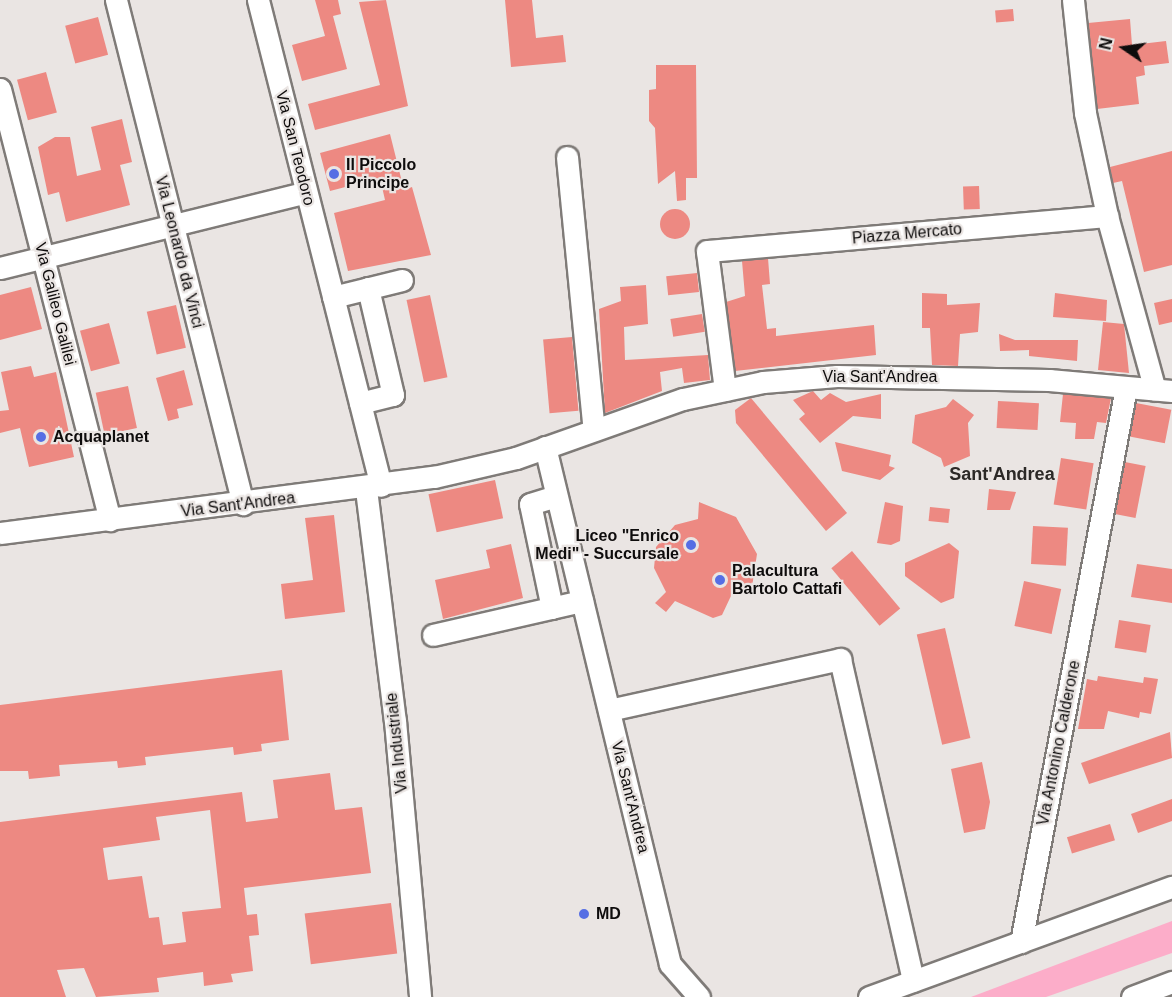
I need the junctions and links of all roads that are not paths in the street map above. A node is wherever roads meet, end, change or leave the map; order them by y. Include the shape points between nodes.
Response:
1 (116, 0) edge
2 (258, 0) edge
3 (1073, 0) edge
4 (0, 89) edge
5 (567, 157) dead end
6 (306, 192) junction
7 (1107, 216) junction
8 (173, 225) junction
9 (43, 257) junction
10 (0, 268) edge
11 (402, 280) dead end
12 (368, 288) junction
13 (333, 297) junction
14 (1126, 388) junction
15 (725, 390) junction
16 (1164, 391) edge
17 (360, 403) junction
18 (594, 430) junction
19 (544, 447) junction
20 (373, 488) junction
21 (556, 496) junction
22 (243, 504) junction
23 (110, 520) junction
24 (0, 533) edge
25 (582, 601) junction
26 (552, 608) junction
27 (433, 634) dead end
28 (609, 710) junction
29 (1172, 887) edge
30 (1021, 942) junction
31 (913, 981) junction
32 (1172, 982) edge
33 (420, 997) edge
34 (699, 997) edge
35 (869, 997) edge
36 (1132, 997) edge

1 - 8 street, Via Leonardo da Vinci
2 - 6 street, Via San Teodoro
3 - 7 street via 1085,113
4 - 9 street, Via Galileo Galilei
5 - 18 street
6 - 8 street
6 - 13 street, Via San Teodoro
7 - 15 street, Piazza Mercato via 707,251
7 - 16 street
8 - 9 street
8 - 22 street, Via Leonardo da Vinci
9 - 10 street
9 - 23 street, Via Galileo Galilei
11 - 12 street
12 - 13 street
12 - 17 street via 393,395
13 - 17 street, Via San Teodoro
14 - 15 street, Via Sant'Andrea via 1049,380 837,376
14 - 16 street, Via Sant'Andrea
14 - 30 street, Via Antonino Calderone
15 - 18 street, Via Sant'Andrea
17 - 20 street, Via San Teodoro
18 - 19 street, Via Sant'Andrea
19 - 20 street, Via Sant'Andrea via 516,458
19 - 21 street, Via Sant'Andrea
20 - 22 street, Via Sant'Andrea
20 - 33 street, Via Industriale
21 - 25 street, Via Sant'Andrea
21 - 26 street via 530,504
22 - 23 street, Via Sant'Andrea
23 - 24 street, Via Sant'Andrea
25 - 26 street
25 - 28 street, Via Sant'Andrea
26 - 27 street
28 - 31 street via 840,659
28 - 34 street, Via Sant'Andrea via 670,964
29 - 30 street
30 - 31 street
31 - 35 street
32 - 36 street

